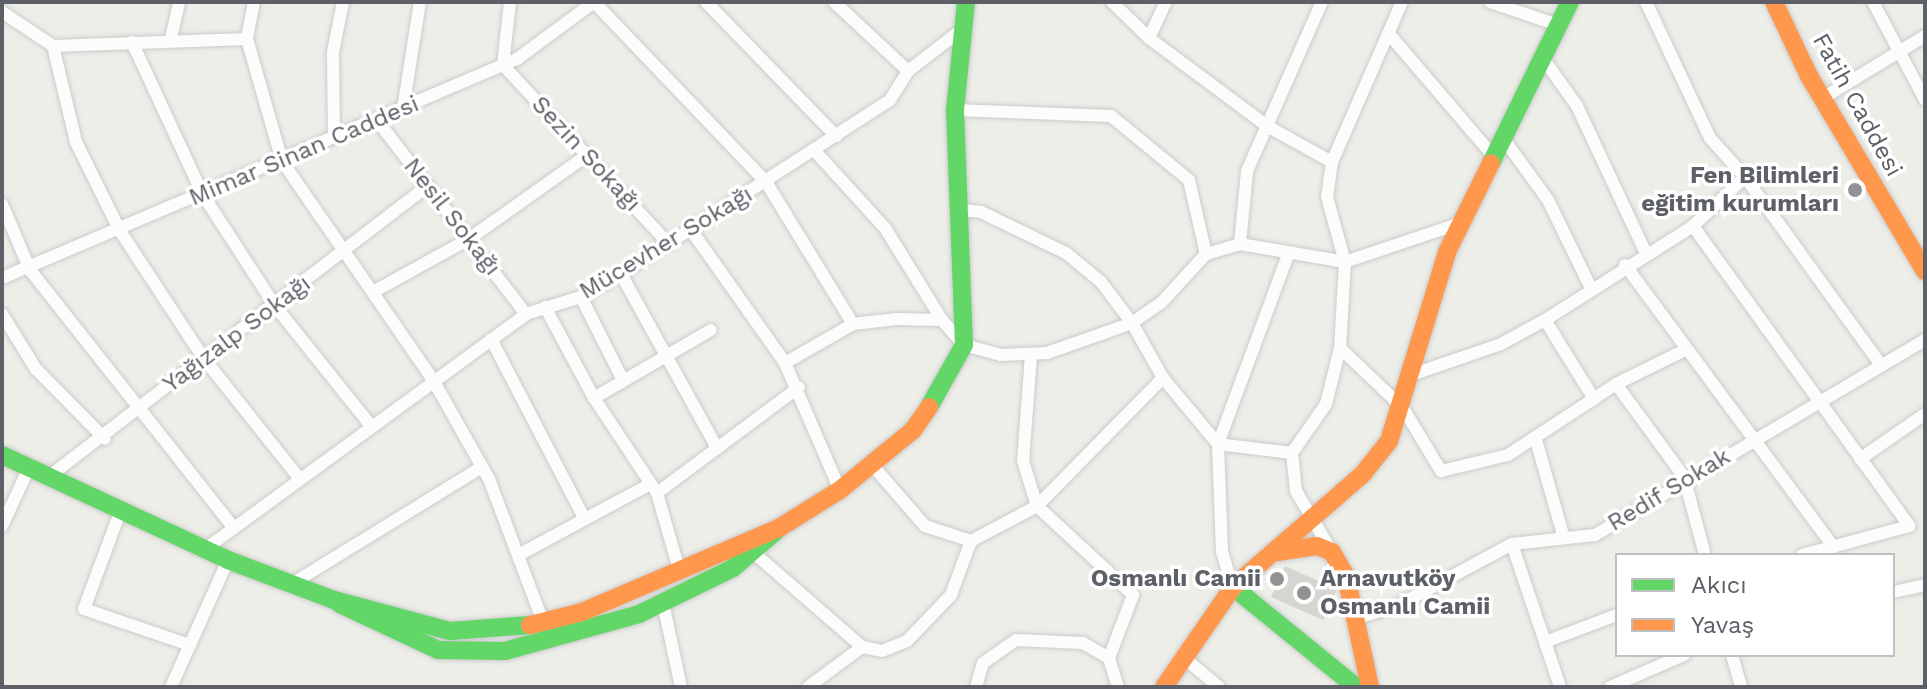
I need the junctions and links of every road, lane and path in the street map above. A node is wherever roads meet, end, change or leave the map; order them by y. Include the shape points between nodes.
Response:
1 (179, 2) edge
2 (254, 2) edge
3 (343, 2) edge
4 (420, 2) edge
5 (510, 2) edge
6 (594, 2) edge
7 (706, 2) edge
8 (834, 2) edge
9 (966, 2) edge
10 (1112, 2) edge
11 (1166, 2) edge
12 (1322, 2) edge
13 (1402, 2) edge
14 (1490, 2) edge
15 (1570, 2) edge
16 (1646, 2) edge
17 (1774, 2) edge
18 (1873, 2) edge
19 (2, 12) edge
20 (1558, 25) junction
21 (960, 31) junction
22 (1389, 34) junction
23 (1925, 36) edge
24 (171, 38) junction
25 (1149, 38) junction
26 (247, 39) junction
27 (132, 42) junction
28 (53, 46) junction
29 (1895, 51) junction
30 (1542, 57) junction
31 (503, 65) junction
32 (908, 71) junction
33 (1823, 98) junction
34 (1925, 100) edge
35 (403, 109) junction
36 (955, 110) junction
37 (377, 120) junction
38 (1267, 126) junction
39 (836, 136) junction
40 (334, 138) junction
41 (1503, 138) junction
42 (814, 150) junction
43 (587, 155) junction
44 (1494, 157) junction
45 (282, 161) junction
46 (1332, 162) junction
47 (1745, 177) junction
48 (766, 182) junction
49 (428, 186) junction
50 (203, 195) junction
51 (2, 204) edge
52 (960, 210) junction
53 (1461, 223) junction
54 (1693, 226) junction
55 (691, 230) junction
56 (120, 231) junction
57 (469, 239) junction
58 (669, 244) junction
59 (1240, 244) junction
60 (345, 251) junction
61 (1646, 253) junction
62 (1206, 254) junction
63 (1288, 255) junction
64 (1345, 262) junction
65 (1625, 265) junction
66 (30, 270) junction
67 (1925, 271) edge
68 (621, 274) junction
69 (2, 278) edge
70 (1591, 288) junction
71 (373, 292) junction
72 (581, 297) junction
73 (275, 306) junction
74 (545, 307) junction
75 (2, 314) edge
76 (526, 314) junction
77 (942, 320) junction
78 (1545, 320) junction
79 (1132, 323) junction
80 (853, 324) junction
81 (711, 330) dead end
82 (491, 339) junction
83 (1925, 340) edge
84 (964, 345) junction
85 (1340, 348) junction
86 (1687, 349) junction
87 (1031, 355) junction
88 (202, 356) junction
89 (664, 357) junction
90 (1879, 362) junction
91 (785, 363) junction
92 (1411, 375) junction
93 (1163, 378) junction
94 (433, 380) junction
95 (623, 380) junction
96 (1616, 384) junction
97 (799, 387) junction
98 (594, 398) junction
99 (1594, 399) junction
100 (1818, 400) junction
101 (1403, 408) junction
102 (139, 411) junction
103 (1925, 414) edge
104 (371, 426) junction
105 (105, 439) junction
106 (1536, 440) junction
107 (1755, 440) junction
108 (1218, 444) junction
109 (717, 448) junction
110 (1292, 453) junction
111 (2, 455) edge
112 (1860, 459) junction
113 (873, 466) junction
114 (482, 467) junction
115 (28, 470) junction
116 (1684, 477) junction
117 (45, 479) junction
118 (300, 479) junction
119 (654, 488) junction
120 (840, 490) junction
121 (1037, 506) junction
122 (120, 512) junction
123 (583, 516) junction
124 (1313, 520) junction
125 (2, 526) edge
126 (232, 526) junction
127 (779, 528) junction
128 (1564, 538) junction
129 (971, 541) junction
130 (1512, 544) junction
131 (1834, 547) junction
132 (204, 550) junction
133 (1332, 552) junction
134 (522, 553) junction
135 (754, 553) junction
136 (1274, 553) junction
137 (1704, 553) edge
138 (1810, 553) edge
139 (228, 560) junction
140 (679, 569) junction
141 (290, 585) junction
142 (1925, 585) edge
143 (1233, 587) junction
144 (1895, 592) edge
145 (334, 600) junction
146 (663, 603) junction
147 (1615, 616) edge
148 (1354, 619) junction
149 (543, 622) junction
150 (1545, 642) junction
151 (190, 645) junction
152 (862, 647) junction
153 (1182, 656) junction
154 (1679, 657) edge
155 (1733, 657) edge
156 (1109, 658) junction
157 (171, 687) edge
158 (681, 687) edge
159 (808, 687) edge
160 (976, 687) edge
161 (1118, 687) edge
162 (1164, 687) edge
163 (1219, 687) edge
164 (1356, 687) edge
165 (1370, 687) edge
166 (1560, 687) edge
167 (1610, 687) edge
168 (1741, 687) edge

1 - 24 street
2 - 26 street
3 - 40 street via 333,52
4 - 35 street
5 - 31 street
6 - 31 street, Mimar Sinan Caddesi
6 - 48 street
7 - 39 street
8 - 32 street
9 - 21 main road
10 - 25 street
11 - 25 street
12 - 38 street
13 - 22 street
14 - 20 street
15 - 20 main road
16 - 47 street via 1710,138
17 - 33 main road, Fatih Caddesi
18 - 29 street
19 - 28 street
20 - 30 main road
21 - 32 street, Mücevher Sokağı
21 - 36 main road
22 - 44 street
22 - 46 street
23 - 29 street
24 - 26 street
24 - 27 street
25 - 38 street
26 - 45 street
27 - 28 street
27 - 50 street
28 - 56 street via 76,142
29 - 33 street
29 - 34 street
30 - 41 main road
30 - 61 street via 1577,106
31 - 35 street, Mimar Sinan Caddesi
31 - 43 street, Sezin Sokağı
32 - 39 street, Mücevher Sokağı via 890,100
33 - 67 main road, Fatih Caddesi
35 - 37 street, Mimar Sinan Caddesi
36 - 52 main road
36 - 62 street via 1111,116 1189,180
37 - 40 street, Mimar Sinan Caddesi
37 - 49 street, Nesil Sokağı
38 - 46 street
38 - 59 street via 1247,171
39 - 42 street, Mücevher Sokağı
40 - 45 street, Mimar Sinan Caddesi
41 - 44 main road
41 - 70 street via 1548,200
42 - 48 street, Mücevher Sokağı
42 - 77 street via 885,228
43 - 57 street
43 - 58 street, Sezin Sokağı
44 - 53 main road
45 - 50 street, Mimar Sinan Caddesi
45 - 60 street
46 - 64 street via 1327,197
47 - 54 street
47 - 90 street
48 - 55 street, Mücevher Sokağı
48 - 80 street
49 - 57 street, Nesil Sokağı
49 - 60 street, Yağızalp Sokağı
50 - 56 street, Mimar Sinan Caddesi
50 - 73 street
51 - 66 street
52 - 79 street via 981,212 1066,253 1101,282
52 - 84 main road
53 - 64 street
53 - 92 main road
54 - 61 street
54 - 100 street
55 - 58 street, Mücevher Sokağı
55 - 91 street
56 - 66 street, Mimar Sinan Caddesi
56 - 88 street
57 - 71 street
57 - 76 street, Nesil Sokağı
58 - 68 street, Mücevher Sokağı
59 - 62 street
59 - 63 street
60 - 71 street
60 - 73 street, Yağızalp Sokağı
61 - 65 street
62 - 79 street via 1161,303
63 - 64 street
63 - 108 street via 1262,339
64 - 85 street
65 - 70 street
65 - 86 street
66 - 69 street, Mimar Sinan Caddesi
66 - 102 street
68 - 72 street, Mücevher Sokağı
68 - 89 street
70 - 78 street
71 - 94 street
72 - 74 street, Mücevher Sokağı
72 - 95 street
73 - 88 street, Yağızalp Sokağı
73 - 104 street
74 - 76 street, Mücevher Sokağı
74 - 98 street
75 - 105 street via 36,369
76 - 82 street, Mücevher Sokağı
77 - 80 street
77 - 84 street
78 - 92 street via 1501,344
78 - 99 street
79 - 87 street
79 - 93 street
80 - 91 street
81 - 89 street
82 - 94 street, Mücevher Sokağı
82 - 123 street
83 - 90 street, Redif Sokak
84 - 87 street
84 - 113 main road via 936,401
85 - 101 street
85 - 110 street via 1326,404
86 - 96 street
86 - 107 street
87 - 121 street via 1023,461
88 - 102 street, Yağızalp Sokağı
88 - 118 street
89 - 95 street
89 - 109 street
90 - 100 street, Redif Sokak
91 - 97 street
92 - 101 main road
93 - 108 street
93 - 121 street
94 - 104 street, Mücevher Sokağı
94 - 114 street
95 - 98 street
96 - 99 street
96 - 116 street
97 - 109 street
97 - 120 street
98 - 119 street
99 - 106 street
100 - 107 street, Redif Sokak
100 - 112 street
101 - 106 street via 1441,471 1474,467
101 - 124 main road via 1377,458
102 - 105 street, Yağızalp Sokağı
102 - 126 street
103 - 112 street
104 - 118 street, Mücevher Sokağı
105 - 117 street, Yağızalp Sokağı
106 - 128 street
107 - 116 street, Redif Sokak
107 - 131 street
108 - 110 street
108 - 143 street via 1222,552
109 - 119 street
110 - 124 street via 1296,491
111 - 115 main road
112 - 131 street via 1909,526
113 - 120 main road
113 - 129 street via 925,526
114 - 134 street
114 - 141 street
115 - 117 main road
115 - 125 street
116 - 128 street, Redif Sokak via 1595,535
116 - 137 street
117 - 122 main road
118 - 126 street, Mücevher Sokağı
119 - 123 street
119 - 140 street
120 - 127 main road
121 - 129 street
121 - 156 street via 1133,595
122 - 132 main road
122 - 151 street via 84,609
123 - 134 street
124 - 133 street
124 - 136 main road
126 - 132 street, Mücevher Sokağı
127 - 135 main road
127 - 140 main road
128 - 130 street, Redif Sokak
129 - 152 street via 951,595 907,641 882,651
130 - 148 street, Redif Sokak via 1399,605
130 - 150 street
131 - 138 street
132 - 139 main road
133 - 136 main road via 1317,546
133 - 148 main road via 1346,576
134 - 149 street
135 - 146 main road
135 - 152 street
136 - 143 main road
139 - 141 main road
139 - 151 street
140 - 149 main road via 603,605
141 - 145 main road
142 - 144 street
143 - 153 main road
143 - 164 main road
145 - 146 main road via 395,634 477,655 578,636
145 - 149 main road via 450,631
146 - 158 street
147 - 150 street
148 - 165 main road
150 - 166 street
151 - 157 street
152 - 159 street
153 - 162 main road
153 - 163 street
154 - 167 street
155 - 168 street
156 - 160 street via 1083,643 1016,640 983,663
156 - 161 street

